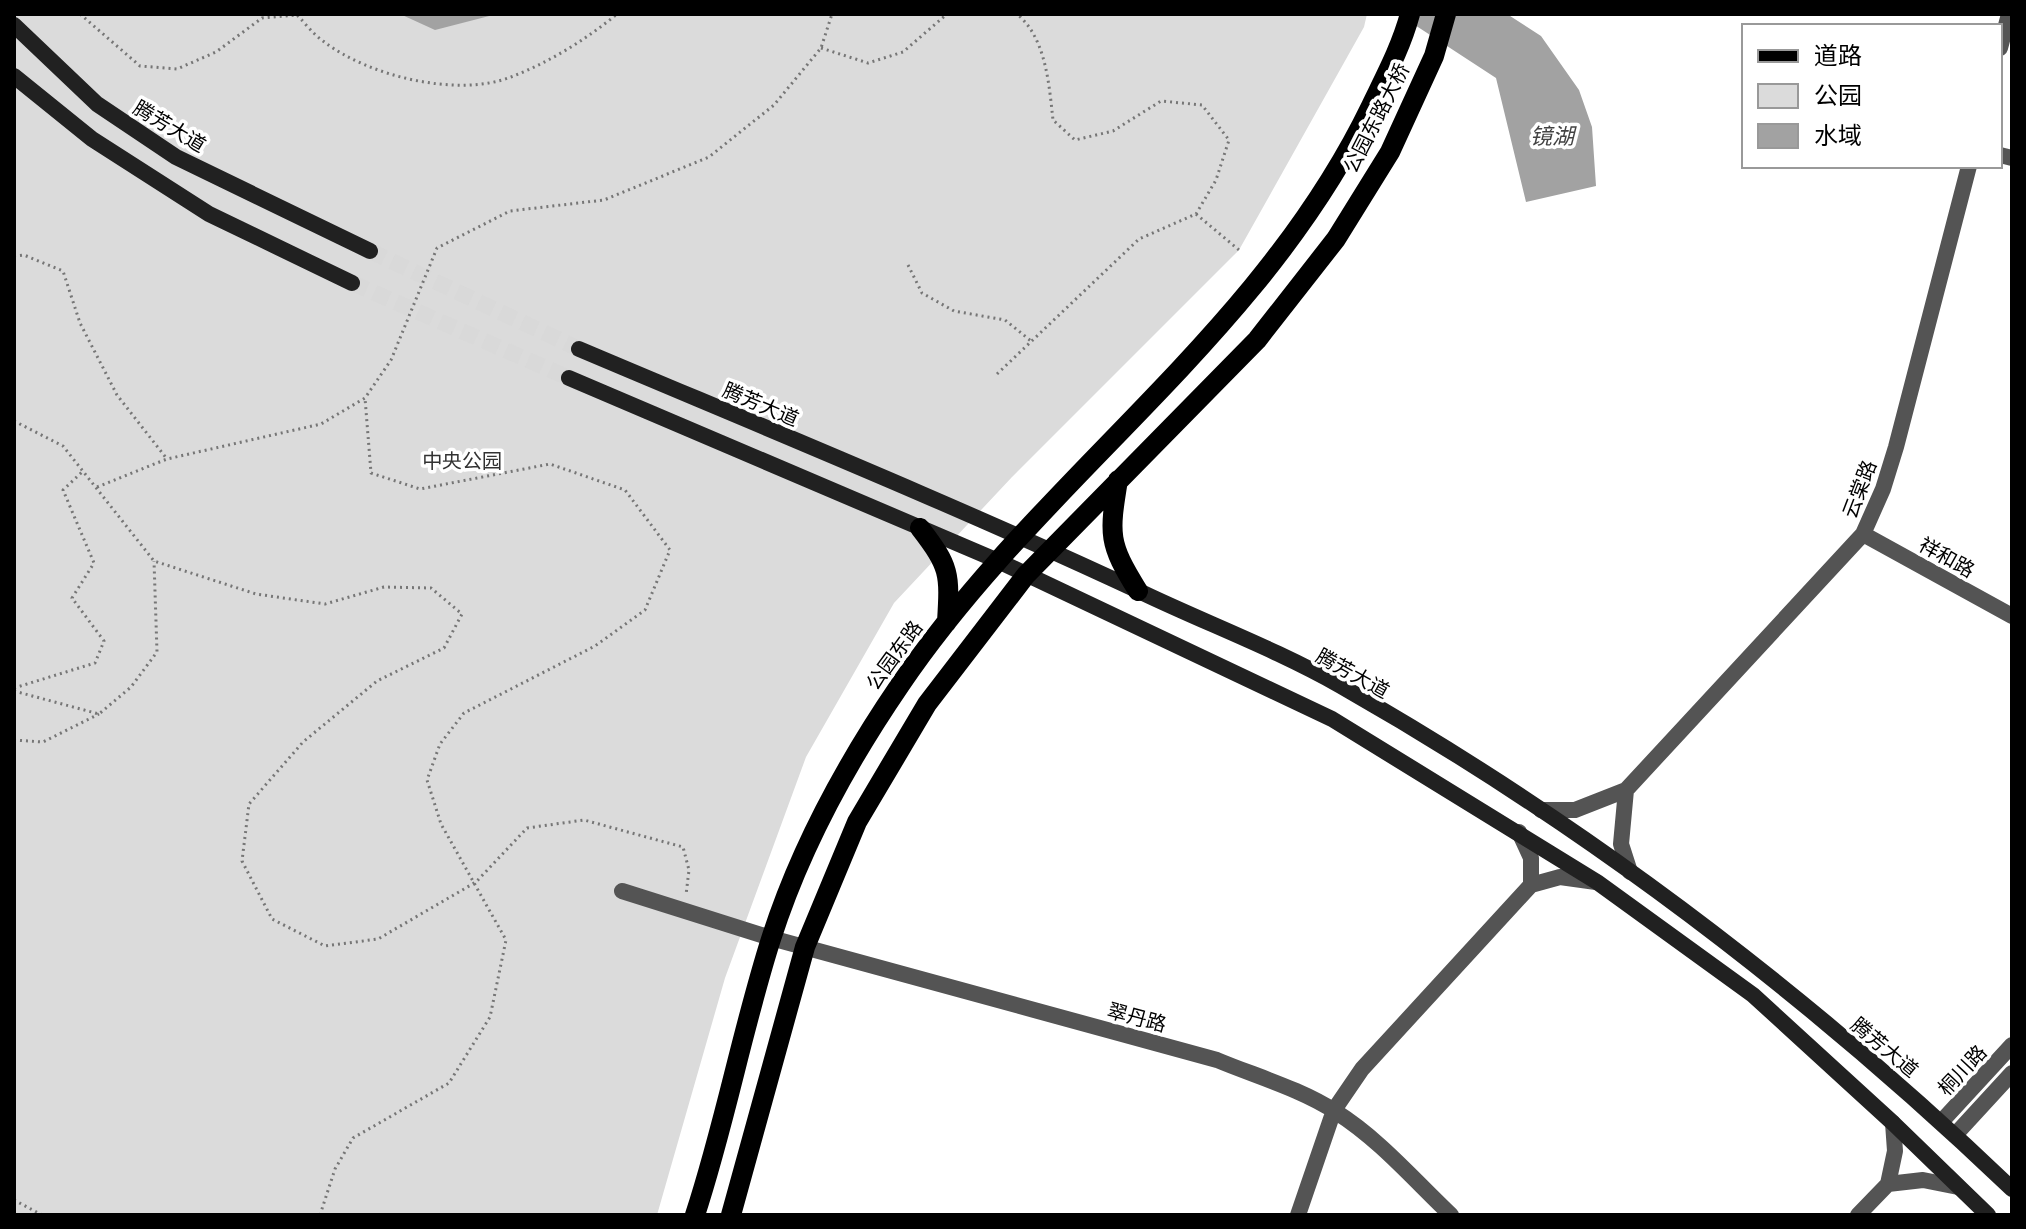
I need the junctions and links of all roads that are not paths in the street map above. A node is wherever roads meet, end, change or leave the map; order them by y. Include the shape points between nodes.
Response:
1 (1410, 14) edge
2 (1446, 14) edge
3 (2009, 14) edge
4 (14, 25) edge
5 (2002, 40) edge
6 (14, 76) edge
7 (1968, 168) edge
8 (1303, 224) joint
9 (370, 251) tunnel mouth
10 (352, 283) tunnel mouth
11 (579, 349) tunnel mouth
12 (569, 378) tunnel mouth
13 (1118, 480) junction
14 (920, 528) junction
15 (1020, 534) junction
16 (1863, 534) junction
17 (1050, 549) junction
18 (996, 560) junction
19 (1026, 575) junction
20 (1138, 591) junction
21 (2012, 616) edge
22 (947, 623) junction
23 (1626, 790) junction
24 (1541, 810) junction
25 (1519, 832) junction
26 (1630, 872) junction
27 (1597, 882) junction
28 (1531, 885) junction
29 (622, 891) dead end
30 (771, 938) junction
31 (805, 947) junction
32 (2012, 1045) edge
33 (2012, 1073) edge
34 (1334, 1110) junction
35 (1942, 1121) junction
36 (1893, 1123) junction
37 (1955, 1135) junction
38 (1888, 1184) junction
39 (1958, 1187) junction
40 (2012, 1189) edge
41 (695, 1215) edge
42 (731, 1215) edge
43 (1298, 1215) edge
44 (1451, 1215) edge
45 (1858, 1215) edge
46 (1988, 1215) edge

1 - 8 main road, 公园东路大桥 via 1355,139
2 - 13 main road, 公园东路大桥 via 1434,56 1390,152 1336,239 1257,340
3 - 5 street
4 - 9 main road, 腾芳大道 via 97,104 176,157
6 - 10 main road via 92,139 209,214
7 - 16 street, 云棠路 via 1896,447
8 - 15 main road, 公园东路 via 1226,322
11 - 15 main road, 腾芳大道
12 - 14 main road
13 - 17 main road
13 - 20 main road via 1110,528 1115,554
14 - 18 main road
14 - 22 main road via 944,559 950,582
15 - 17 main road, 腾芳大道
15 - 18 main road, 公园东路
16 - 21 street, 祥和路
16 - 23 street, 云棠路
17 - 19 main road
17 - 20 main road, 腾芳大道
18 - 19 main road
18 - 22 main road, 公园东路
19 - 25 main road via 1332,719
19 - 31 main road via 919,717 857,822
20 - 24 main road, 腾芳大道 via 1338,684
22 - 30 main road, 公园东路 via 900,685 823,808
23 - 24 street via 1575,810
23 - 26 street via 1621,844
24 - 26 main road, 腾芳大道
25 - 27 main road
25 - 28 street via 1531,858
26 - 35 main road, 腾芳大道 via 1770,976
27 - 28 street via 1560,877
27 - 36 main road via 1753,995
28 - 34 street via 1362,1069
29 - 30 street, 翠丹路
30 - 31 street, 翠丹路
30 - 41 main road, 公园东路
31 - 34 street, 翠丹路 via 1217,1060
31 - 42 main road
32 - 35 street, 桐川路
33 - 37 street, 桐川路
34 - 43 street
34 - 44 street, 翠丹路 via 1366,1133
35 - 37 main road, 腾芳大道
36 - 38 street via 1895,1151
36 - 39 main road
37 - 40 main road, 腾芳大道
38 - 39 street via 1923,1180
38 - 45 street
39 - 46 main road

